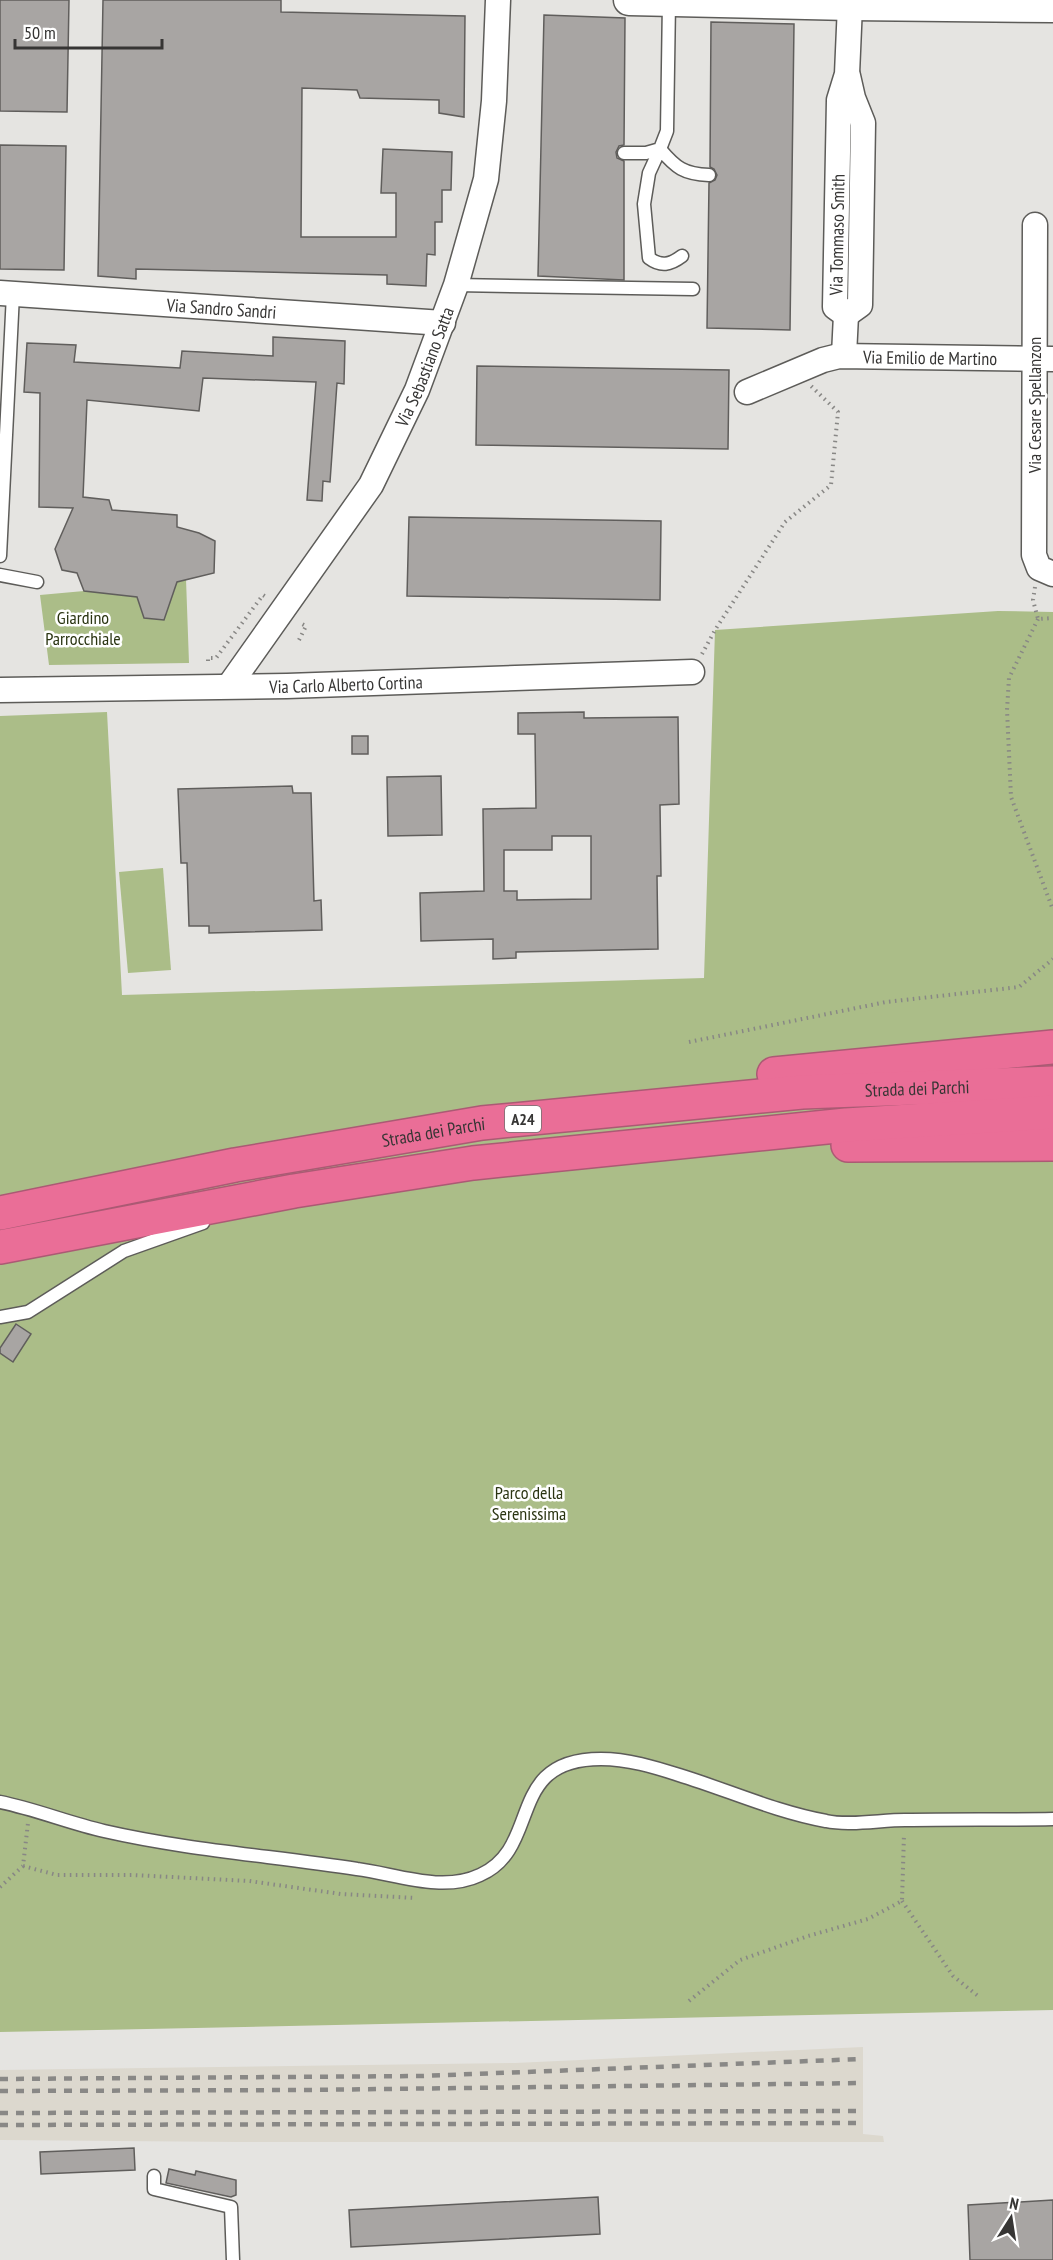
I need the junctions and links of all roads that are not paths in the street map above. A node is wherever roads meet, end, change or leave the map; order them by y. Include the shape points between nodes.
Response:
1 (498, 0) edge
2 (629, 0) edge
3 (669, 2) junction
4 (850, 5) junction
5 (1053, 7) edge
6 (660, 148) junction
7 (624, 153) dead end
8 (710, 175) dead end
9 (1035, 225) dead end
10 (682, 256) dead end
11 (456, 285) junction
12 (693, 289) dead end
13 (7, 293) edge
14 (443, 323) junction
15 (844, 355) junction
16 (1044, 359) edge
17 (747, 393) dead end
18 (0, 556) edge
19 (1046, 571) edge
20 (0, 574) edge
21 (37, 582) dead end
22 (692, 672) road end
23 (230, 686) junction
24 (0, 690) edge
25 (1053, 1047) edge
26 (1053, 1083) edge
27 (1053, 1112) edge
28 (482, 1123) junction
29 (1053, 1144) edge
30 (645, 1146) junction
31 (294, 1191) junction
32 (0, 1212) edge
33 (0, 1247) edge
34 (0, 1317) edge
35 (0, 1802) edge
36 (1053, 1819) edge
37 (154, 2176) dead end
38 (233, 2260) edge

1 - 11 street, Via Sebastiano Satta via 486,178
2 - 3 street
3 - 4 street
3 - 6 lane via 667,131
4 - 5 street
4 - 15 street, Via Tommaso Smith via 847,74 839,100 835,307 846,315
6 - 7 lane via 646,153
6 - 8 lane via 675,166 694,174
6 - 10 lane via 649,173 644,204 649,258 657,264 672,263
9 - 16 street, Via Cesare Spellanzon
11 - 12 lane
11 - 14 street, Via Sebastiano Satta
13 - 14 street, Via Sandro Sandri
13 - 18 lane
14 - 23 street, Via Sebastiano Satta via 417,390 371,485
15 - 16 street, Via Emilio de Martino
15 - 17 street via 827,358
16 - 19 street, Via Cesare Spellanzon via 1034,555
20 - 21 lane
22 - 23 street, Via Carlo Alberto Cortina
23 - 24 street, Via Carlo Alberto Cortina
25 - 28 highway via 800,1070 635,1090
26 - 28 highway, Strada dei Parchi / A24 via 802,1092
27 - 30 highway, Strada dei Parchi / A24 via 846,1125
28 - 32 highway, Strada dei Parchi / A24 via 235,1164
29 - 30 highway
30 - 31 highway, Strada dei Parchi / A24 via 473,1163
31 - 33 highway, Strada dei Parchi / A24
31 - 34 lane via 124,1251 28,1312
35 - 36 lane via 103,1831 184,1847 426,1881 460,1882 482,1875 503,1859 545,1775 570,1762 602,1759 644,1764 790,1813 829,1822
37 - 38 lane via 154,2189 231,2207

